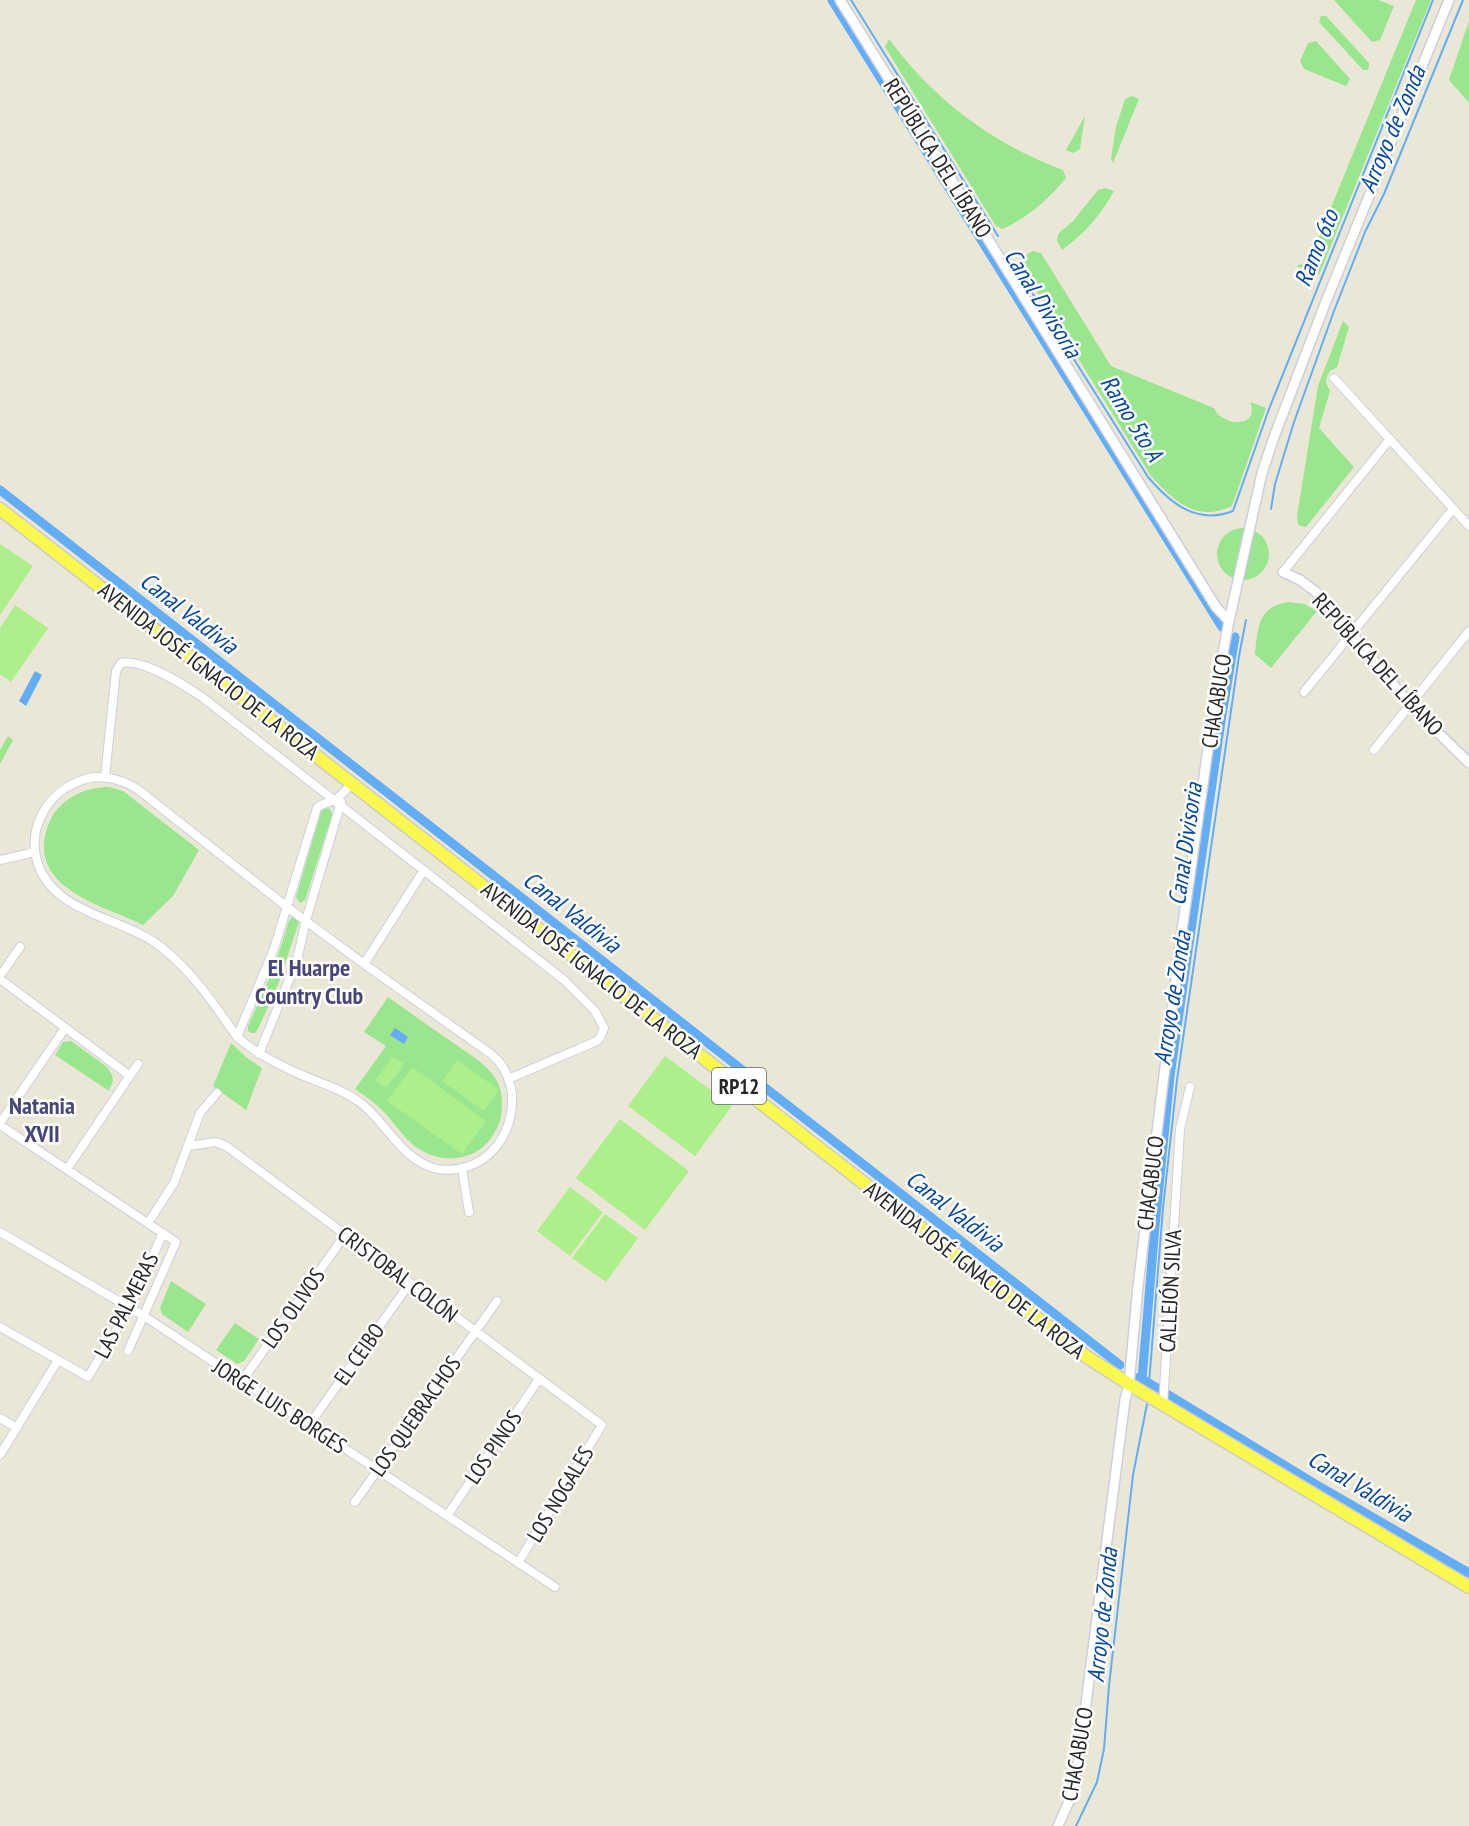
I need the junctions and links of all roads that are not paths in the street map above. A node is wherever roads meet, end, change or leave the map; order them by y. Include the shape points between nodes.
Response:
1 (840, 0) edge
2 (1449, 0) edge
3 (1335, 378) dead end
4 (1390, 439) junction
5 (1453, 508) junction
6 (0, 509) edge
7 (1469, 526) edge
8 (1283, 572) joint
9 (1229, 621) junction
10 (1469, 631) edge
11 (1352, 633) junction
12 (1304, 692) dead end
13 (1410, 705) junction
14 (1374, 750) dead end
15 (1469, 763) edge
16 (105, 777) junction
17 (349, 787) junction
18 (337, 803) junction
19 (35, 852) junction
20 (0, 860) edge
21 (424, 870) junction
22 (287, 906) junction
23 (306, 920) junction
24 (20, 947) dead end
25 (364, 964) junction
26 (0, 978) edge
27 (65, 1028) junction
28 (237, 1037) junction
29 (259, 1054) junction
30 (138, 1064) dead end
31 (130, 1076) junction
32 (508, 1079) junction
33 (1190, 1087) dead end
34 (217, 1093) dead end
35 (0, 1124) edge
36 (188, 1146) junction
37 (67, 1169) junction
38 (462, 1169) junction
39 (469, 1212) dead end
40 (148, 1223) junction
41 (0, 1232) edge
42 (163, 1233) junction
43 (345, 1234) junction
44 (410, 1283) junction
45 (497, 1301) dead end
46 (130, 1307) junction
47 (144, 1316) junction
48 (0, 1327) edge
49 (475, 1331) junction
50 (128, 1351) dead end
51 (58, 1360) junction
52 (539, 1379) junction
53 (242, 1381) junction
54 (1129, 1384) junction
55 (1164, 1396) junction
56 (0, 1418) edge
57 (309, 1425) junction
58 (602, 1425) joint
59 (17, 1428) junction
60 (0, 1455) edge
61 (377, 1470) junction
62 (355, 1502) dead end
63 (447, 1516) junction
64 (518, 1563) junction
65 (555, 1587) dead end
66 (1469, 1587) edge
67 (1058, 1826) edge

1 - 9 street, REPÚBLICA DEL LÍBANO via 1216,607
2 - 9 street, CHACABUCO via 1274,437 1262,473
3 - 4 street
4 - 5 street
4 - 8 street
5 - 7 street
5 - 11 street
6 - 17 main road, AVENIDA JOSÉ IGNACIO DE LA ROZA / RP12
8 - 11 street, REPÚBLICA DEL LÍBANO via 1316,592
9 - 54 street, CHACABUCO via 1174,994
10 - 13 street
11 - 12 street
11 - 13 street, REPÚBLICA DEL LÍBANO
13 - 14 street
13 - 15 street, REPÚBLICA DEL LÍBANO
16 - 18 street via 116,671 121,663 131,662 188,688
16 - 19 street via 79,780 56,794 35,830
16 - 22 street via 140,791
17 - 18 street
17 - 54 main road, AVENIDA JOSÉ IGNACIO DE LA ROZA / RP12 via 1074,1348
18 - 21 street
18 - 22 street via 317,808
18 - 23 street
19 - 20 street
19 - 28 street via 48,884 68,902 136,931 184,967
21 - 25 street
21 - 32 street via 564,980 588,1003 604,1028 597,1041
22 - 23 street
22 - 28 street
23 - 25 street
23 - 29 street via 297,960
24 - 26 street
25 - 32 street via 490,1054
26 - 27 street
27 - 31 street
27 - 35 street
28 - 29 street
29 - 38 street via 360,1103 417,1161 435,1169
30 - 31 street
31 - 37 street
32 - 38 street via 512,1113 506,1133 490,1154
33 - 55 street, CALLEJÓN SILVA via 1180,1128
34 - 36 street, LAS PALMERAS via 200,1113
35 - 37 street
36 - 40 street, LAS PALMERAS via 174,1182
36 - 43 street, CRISTOBAL COLÓN via 222,1144
37 - 40 street
38 - 39 street
40 - 42 street
41 - 46 street, JORGE LUIS BORGES
42 - 46 street, LAS PALMERAS
42 - 47 street, LAS PALMERAS via 176,1242
43 - 44 street, CRISTOBAL COLÓN
43 - 53 street, LOS OLIVOS
44 - 49 street, CRISTOBAL COLÓN
44 - 57 street, EL CEIBO
45 - 49 street, LOS QUEBRACHOS
46 - 47 street, JORGE LUIS BORGES
46 - 51 street, LAS PALMERAS via 88,1377
47 - 50 street, LAS PALMERAS
47 - 53 street, JORGE LUIS BORGES
48 - 51 street
49 - 52 street, CRISTOBAL COLÓN
49 - 61 street, LOS QUEBRACHOS
51 - 59 street, LAS PALMERAS
52 - 58 street, CRISTOBAL COLÓN
52 - 63 street, LOS PINOS
53 - 57 street, JORGE LUIS BORGES
54 - 55 main road, AVENIDA JOSÉ IGNACIO DE LA ROZA / RP12
54 - 67 street, CHACABUCO via 1079,1758 1071,1797
55 - 66 main road, AVENIDA JOSÉ IGNACIO DE LA ROZA / RP12
56 - 59 street
57 - 61 street, JORGE LUIS BORGES
58 - 64 street, LOS NOGALES
59 - 60 street, LAS PALMERAS
61 - 62 street, LOS QUEBRACHOS
61 - 63 street, JORGE LUIS BORGES
63 - 64 street, JORGE LUIS BORGES
64 - 65 street, JORGE LUIS BORGES

